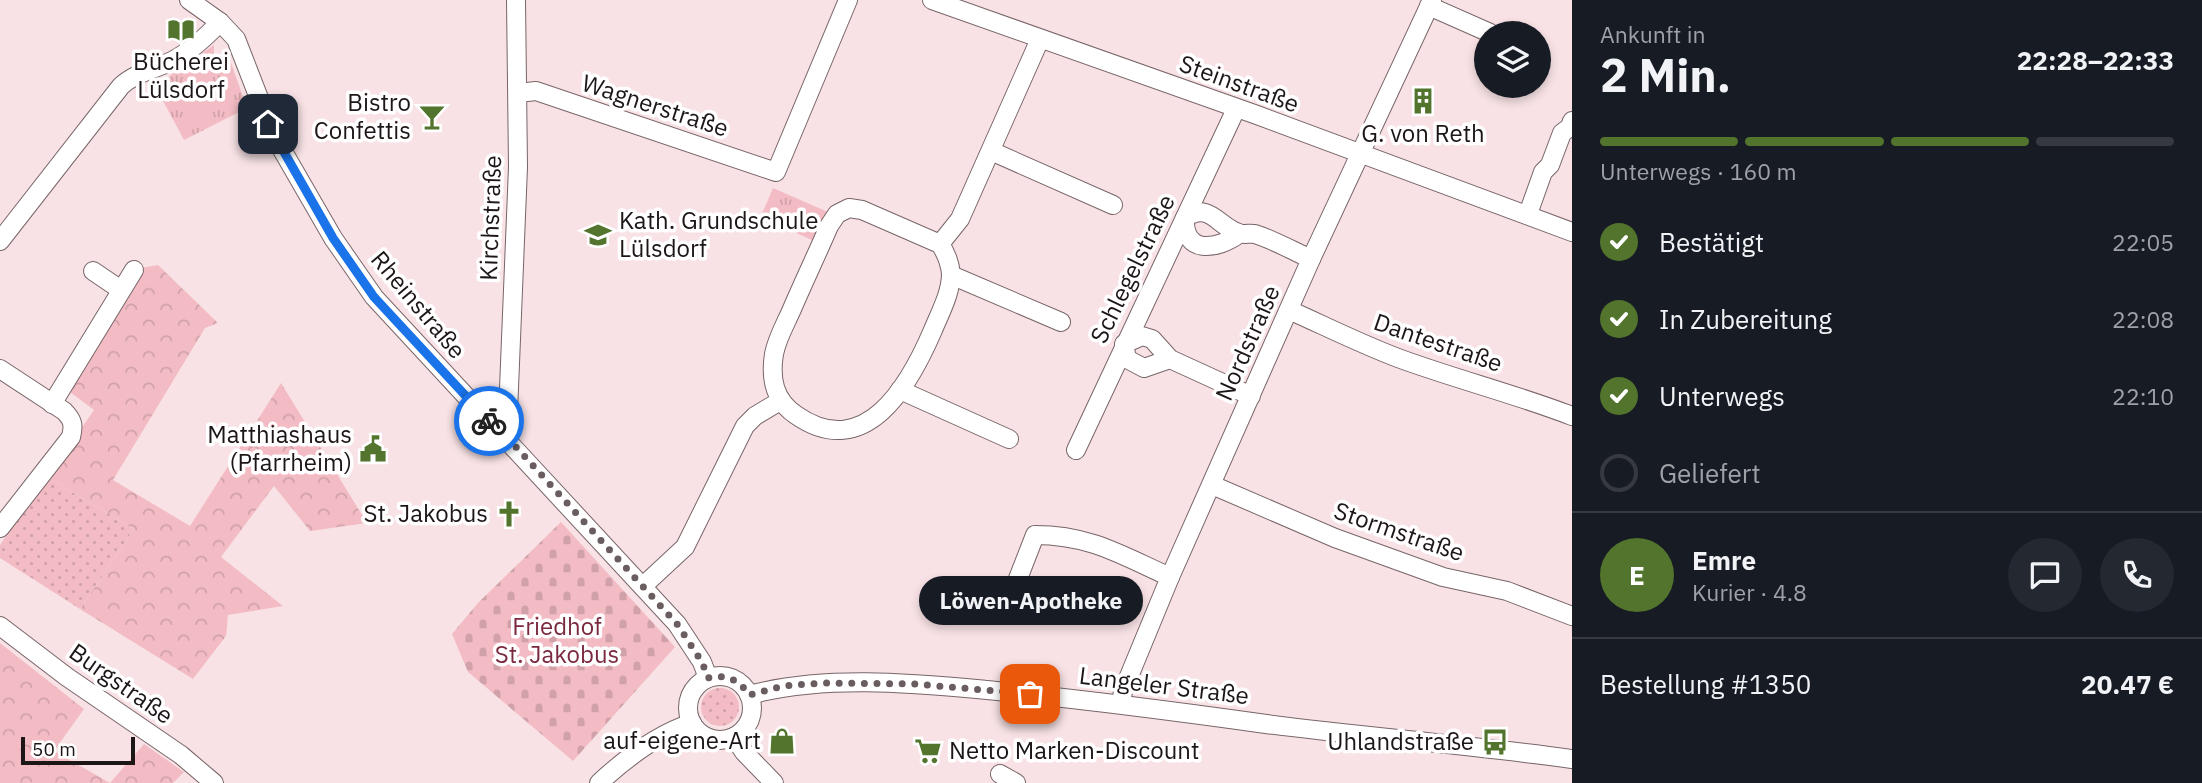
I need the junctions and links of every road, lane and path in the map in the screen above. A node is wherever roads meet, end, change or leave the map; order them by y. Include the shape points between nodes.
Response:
1 (189, 0) edge
2 (516, 0) edge
3 (848, 0) edge
4 (932, 0) edge
5 (1430, 3) edge
6 (220, 22) junction
7 (1474, 25) edge
8 (1040, 40) junction
9 (518, 93) junction
10 (1236, 109) junction
11 (1572, 121) edge
12 (991, 151) junction
13 (1360, 155) junction
14 (1113, 205) dead end
15 (1528, 214) junction
16 (1185, 218) junction
17 (1572, 232) edge
18 (1239, 233) junction
19 (0, 241) edge
20 (940, 244) junction
21 (1311, 259) junction
22 (134, 270) dead end
23 (93, 271) dead end
24 (951, 275) junction
25 (121, 290) junction
26 (1289, 310) junction
27 (1061, 322) dead end
28 (1124, 344) junction
29 (1170, 359) junction
30 (0, 369) edge
31 (900, 390) junction
32 (1251, 396) junction
33 (780, 401) junction
34 (52, 404) junction
35 (1572, 416) edge
36 (507, 437) junction
37 (1009, 439) dead end
38 (1076, 450) dead end
39 (1212, 485) junction
40 (0, 528) edge
41 (1170, 577) junction
42 (643, 586) junction
43 (1012, 594) dead end
44 (1572, 616) edge
45 (0, 626) edge
46 (708, 678) junction
47 (749, 695) junction
48 (1121, 704) junction
49 (692, 723) junction
50 (734, 737) junction
51 (1572, 760) edge
52 (214, 783) edge
53 (598, 783) edge
54 (774, 783) edge

1 - 6 street, Rheinstraße
2 - 9 street, Kirchstraße
3 - 9 street, Wagnerstraße via 776,172 536,91
4 - 8 street, Steinstraße
5 - 7 street, Nordstraße
5 - 13 street, Nordstraße
6 - 19 street via 192,49 127,80
6 - 36 street, Rheinstraße via 241,47 268,124 333,238 374,297
8 - 10 street, Steinstraße
8 - 12 street
9 - 36 street, Kirchstraße
10 - 13 street, Steinstraße
10 - 16 street, Schlegelstraße
11 - 15 street via 1543,172
12 - 14 street
12 - 20 street via 960,219
13 - 15 street, Steinstraße
13 - 21 street, Nordstraße
15 - 17 street, Steinstraße
16 - 18 street via 1202,212
16 - 18 street via 1188,236 1204,247 1218,246
16 - 28 street, Schlegelstraße
18 - 21 street via 1253,233
20 - 24 street
20 - 33 street via 862,210 849,208 838,214 774,353
21 - 26 street, Nordstraße
22 - 25 street
23 - 25 street
24 - 27 street
24 - 31 street via 929,340
25 - 34 street
26 - 32 street, Nordstraße
26 - 35 street, Dantestraße via 1395,357
28 - 29 street via 1142,336 1152,339
28 - 29 street via 1127,359 1144,368
28 - 38 street, Schlegelstraße
29 - 32 street
30 - 34 street
31 - 33 street via 868,422 848,430 812,425
31 - 37 street
32 - 39 street, Nordstraße
33 - 42 street via 745,426 685,547
34 - 40 street via 71,419 71,437
36 - 42 street, Rheinstraße
39 - 41 street, Nordstraße
39 - 44 street, Stormstraße via 1443,577 1507,591
41 - 43 street via 1097,543 1035,535
41 - 48 street, Nordstraße
42 - 46 street, Rheinstraße via 687,638
45 - 52 street, Burgstraße
46 - 47 street via 737,680
46 - 49 street via 690,697
47 - 48 street, Langeler Straße via 823,683 915,684
47 - 50 street via 748,723
48 - 51 street, Langeler Straße
49 - 50 street via 715,740
49 - 53 street via 653,741
50 - 54 street

